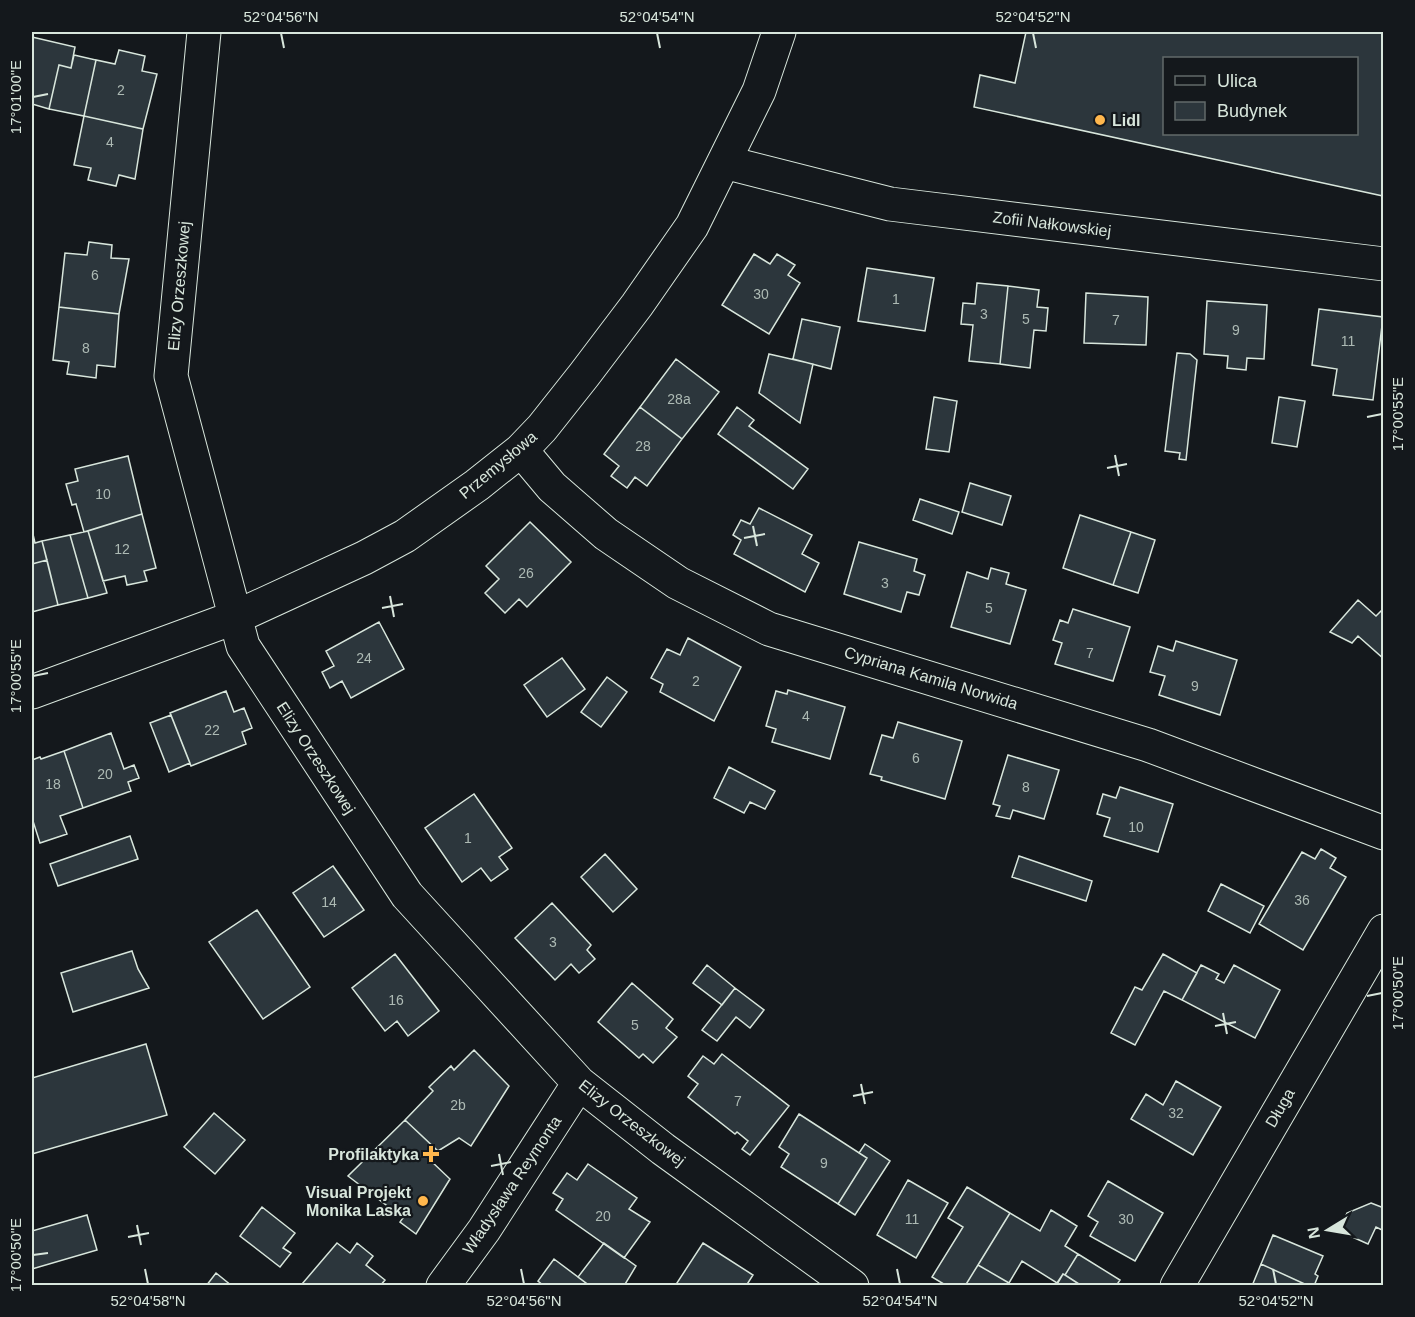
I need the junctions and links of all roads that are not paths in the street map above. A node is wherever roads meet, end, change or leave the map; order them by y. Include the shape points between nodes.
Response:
1 (204, 32) edge
2 (778, 32) edge
3 (724, 162) junction
4 (1383, 264) edge
5 (520, 450) junction
6 (236, 617) junction
7 (32, 692) edge
8 (1383, 833) edge
9 (1383, 931) edge
10 (579, 1083) junction
11 (443, 1286) edge
12 (852, 1286) edge
13 (1177, 1286) edge

1 - 6 street, Elizy Orzeszkowej via 171,376
2 - 3 street, Przemysłowa via 759,92
3 - 4 street, Zofii Nałkowskiej via 890,204
3 - 5 street, Przemysłowa via 692,226 637,305 542,428
5 - 6 street, Przemysłowa via 405,536
5 - 8 street, Cypriana Kamila Norwida via 552,487 606,534 678,584 769,629 1148,745
6 - 7 street, Przemysłowa
6 - 10 street, Elizy Orzeszkowej via 243,646 407,895
9 - 13 street, Długa
10 - 11 street, Władysława Reymonta
10 - 12 street, Elizy Orzeszkowej

